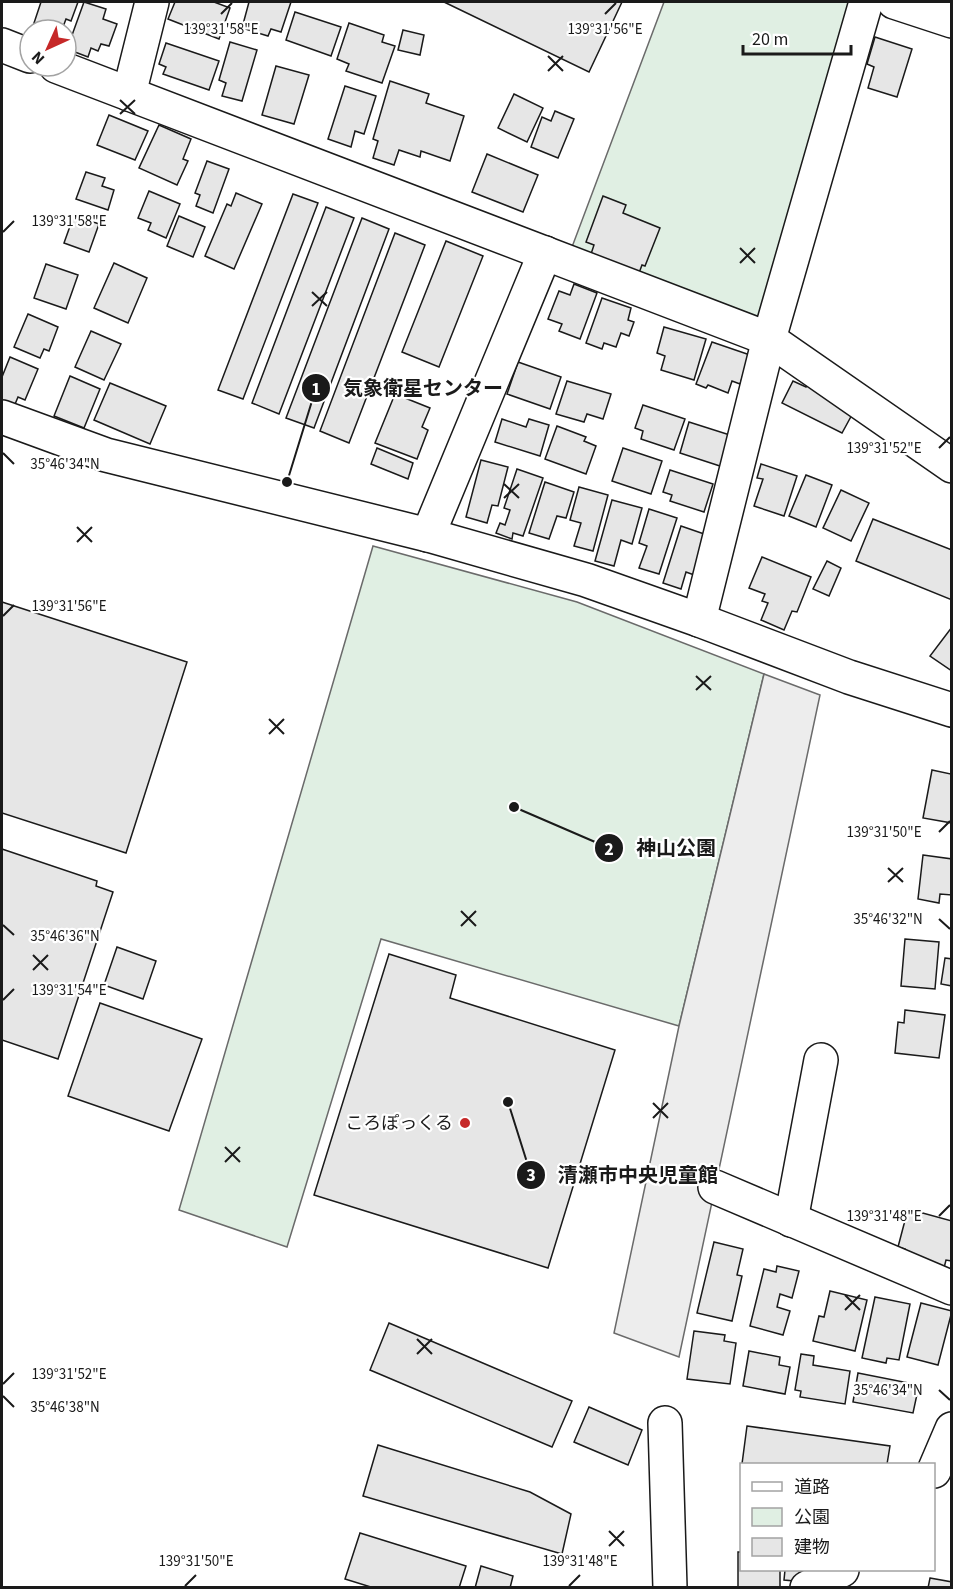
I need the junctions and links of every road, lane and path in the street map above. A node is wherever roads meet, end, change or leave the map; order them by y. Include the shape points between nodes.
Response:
1 (152, 2) edge
2 (866, 2) edge
3 (894, 2) edge
4 (951, 21) edge
5 (2, 45) edge
6 (18, 51) edge
7 (78, 74) edge
8 (129, 94) junction
9 (545, 253) junction
10 (769, 339) junction
11 (2, 417) edge
12 (951, 466) edge
13 (428, 535) junction
14 (699, 620) junction
15 (951, 710) edge
16 (821, 1060) dead end
17 (715, 1187) dead end
18 (791, 1221) junction
19 (951, 1288) edge
20 (665, 1423) dead end
21 (951, 1429) edge
22 (935, 1466) edge
23 (838, 1571) edge
24 (670, 1587) edge
25 (807, 1587) edge

1 - 8 street
2 - 10 street
3 - 4 street
5 - 6 street
7 - 8 street
8 - 9 street
9 - 10 street
9 - 13 street
10 - 12 street
10 - 14 street
11 - 13 street via 106,455
13 - 14 street via 586,580
14 - 15 street via 849,677
16 - 18 street
17 - 18 street
18 - 19 street
20 - 24 street
21 - 22 street
23 - 25 street

